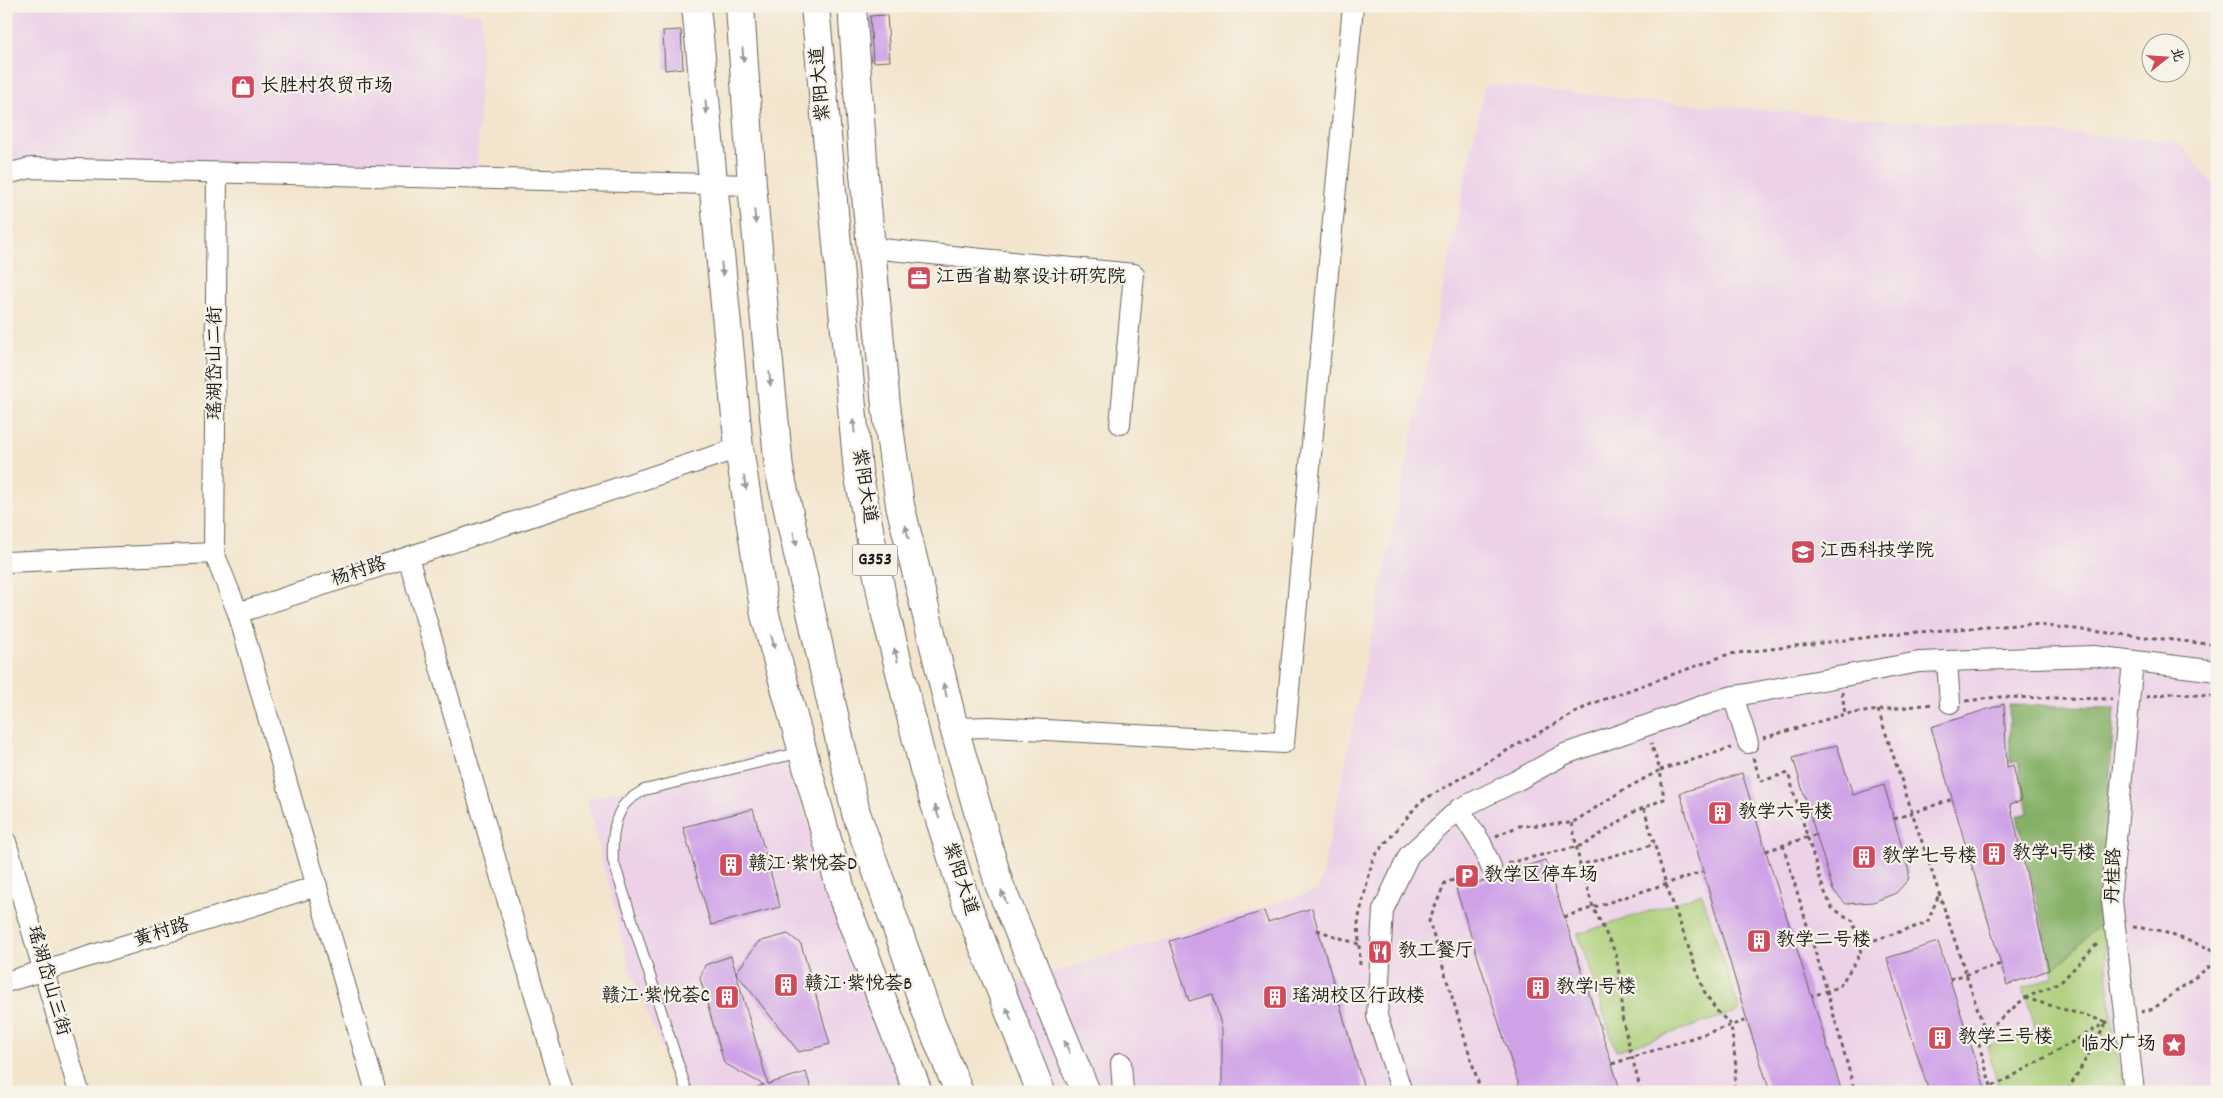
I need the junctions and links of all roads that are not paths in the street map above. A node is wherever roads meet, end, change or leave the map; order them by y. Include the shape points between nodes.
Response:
1 (696, 6) edge
2 (740, 6) edge
3 (815, 6) edge
4 (852, 6) edge
5 (1353, 6) edge
6 (217, 173) junction
7 (6, 174) edge
8 (713, 184) junction
9 (752, 185) junction
10 (871, 248) junction
11 (1120, 424) dead end
12 (739, 448) junction
13 (214, 554) junction
14 (408, 557) junction
15 (6, 562) edge
16 (238, 613) junction
17 (1947, 661) junction
18 (2133, 661) junction
19 (2217, 671) edge
20 (1733, 696) junction
21 (1950, 703) road end
22 (954, 728) junction
23 (1748, 742) road end
24 (803, 752) junction
25 (1460, 809) junction
26 (6, 842) edge
27 (1491, 867) road end
28 (317, 886) junction
29 (44, 970) junction
30 (6, 982) edge
31 (1121, 1063) dead end
32 (79, 1092) edge
33 (376, 1092) edge
34 (563, 1092) edge
35 (687, 1092) edge
36 (918, 1092) edge
37 (960, 1092) edge
38 (1041, 1092) edge
39 (1086, 1092) edge
40 (1123, 1092) edge
41 (1402, 1092) edge
42 (2134, 1092) edge

1 -> 8 main road
2 -> 9 main road
38 -> 3 main road, 紫阳大道 / G353 via 966,902 924,769 884,607 858,472
4 - 10 main road
5 - 22 street via 1284,743 990,727
6 - 7 street via 31,168
6 - 8 street
6 - 13 street, 瑶湖岱山二街
8 - 9 street
8 -> 12 main road
9 -> 37 main road via 779,469 856,814 931,1024
10 - 11 street via 1134,274
22 -> 10 main road via 900,505 886,406
12 - 14 street, 杨村路
12 -> 24 main road via 765,615
13 - 15 street
13 - 16 street
14 - 16 street, 杨村路
14 - 34 street
16 - 28 street
17 - 18 street via 2094,656
17 - 20 street via 1919,662
17 - 21 street
18 - 19 street
18 - 42 street, 丹桂路 via 2111,892 2117,1019
20 - 23 street
20 - 25 street via 1565,754
39 -> 22 main road via 999,884
24 - 35 lane via 644,790 624,804 616,822 613,860
24 - 36 main road via 844,901
25 - 27 street
25 - 41 street via 1409,855 1382,910 1377,1016
26 - 29 street, 瑶湖岱山三街
28 - 29 street, 黄村路
28 - 33 street
29 - 30 street, 黄村路
29 - 32 street, 瑶湖岱山三街
31 - 40 street

